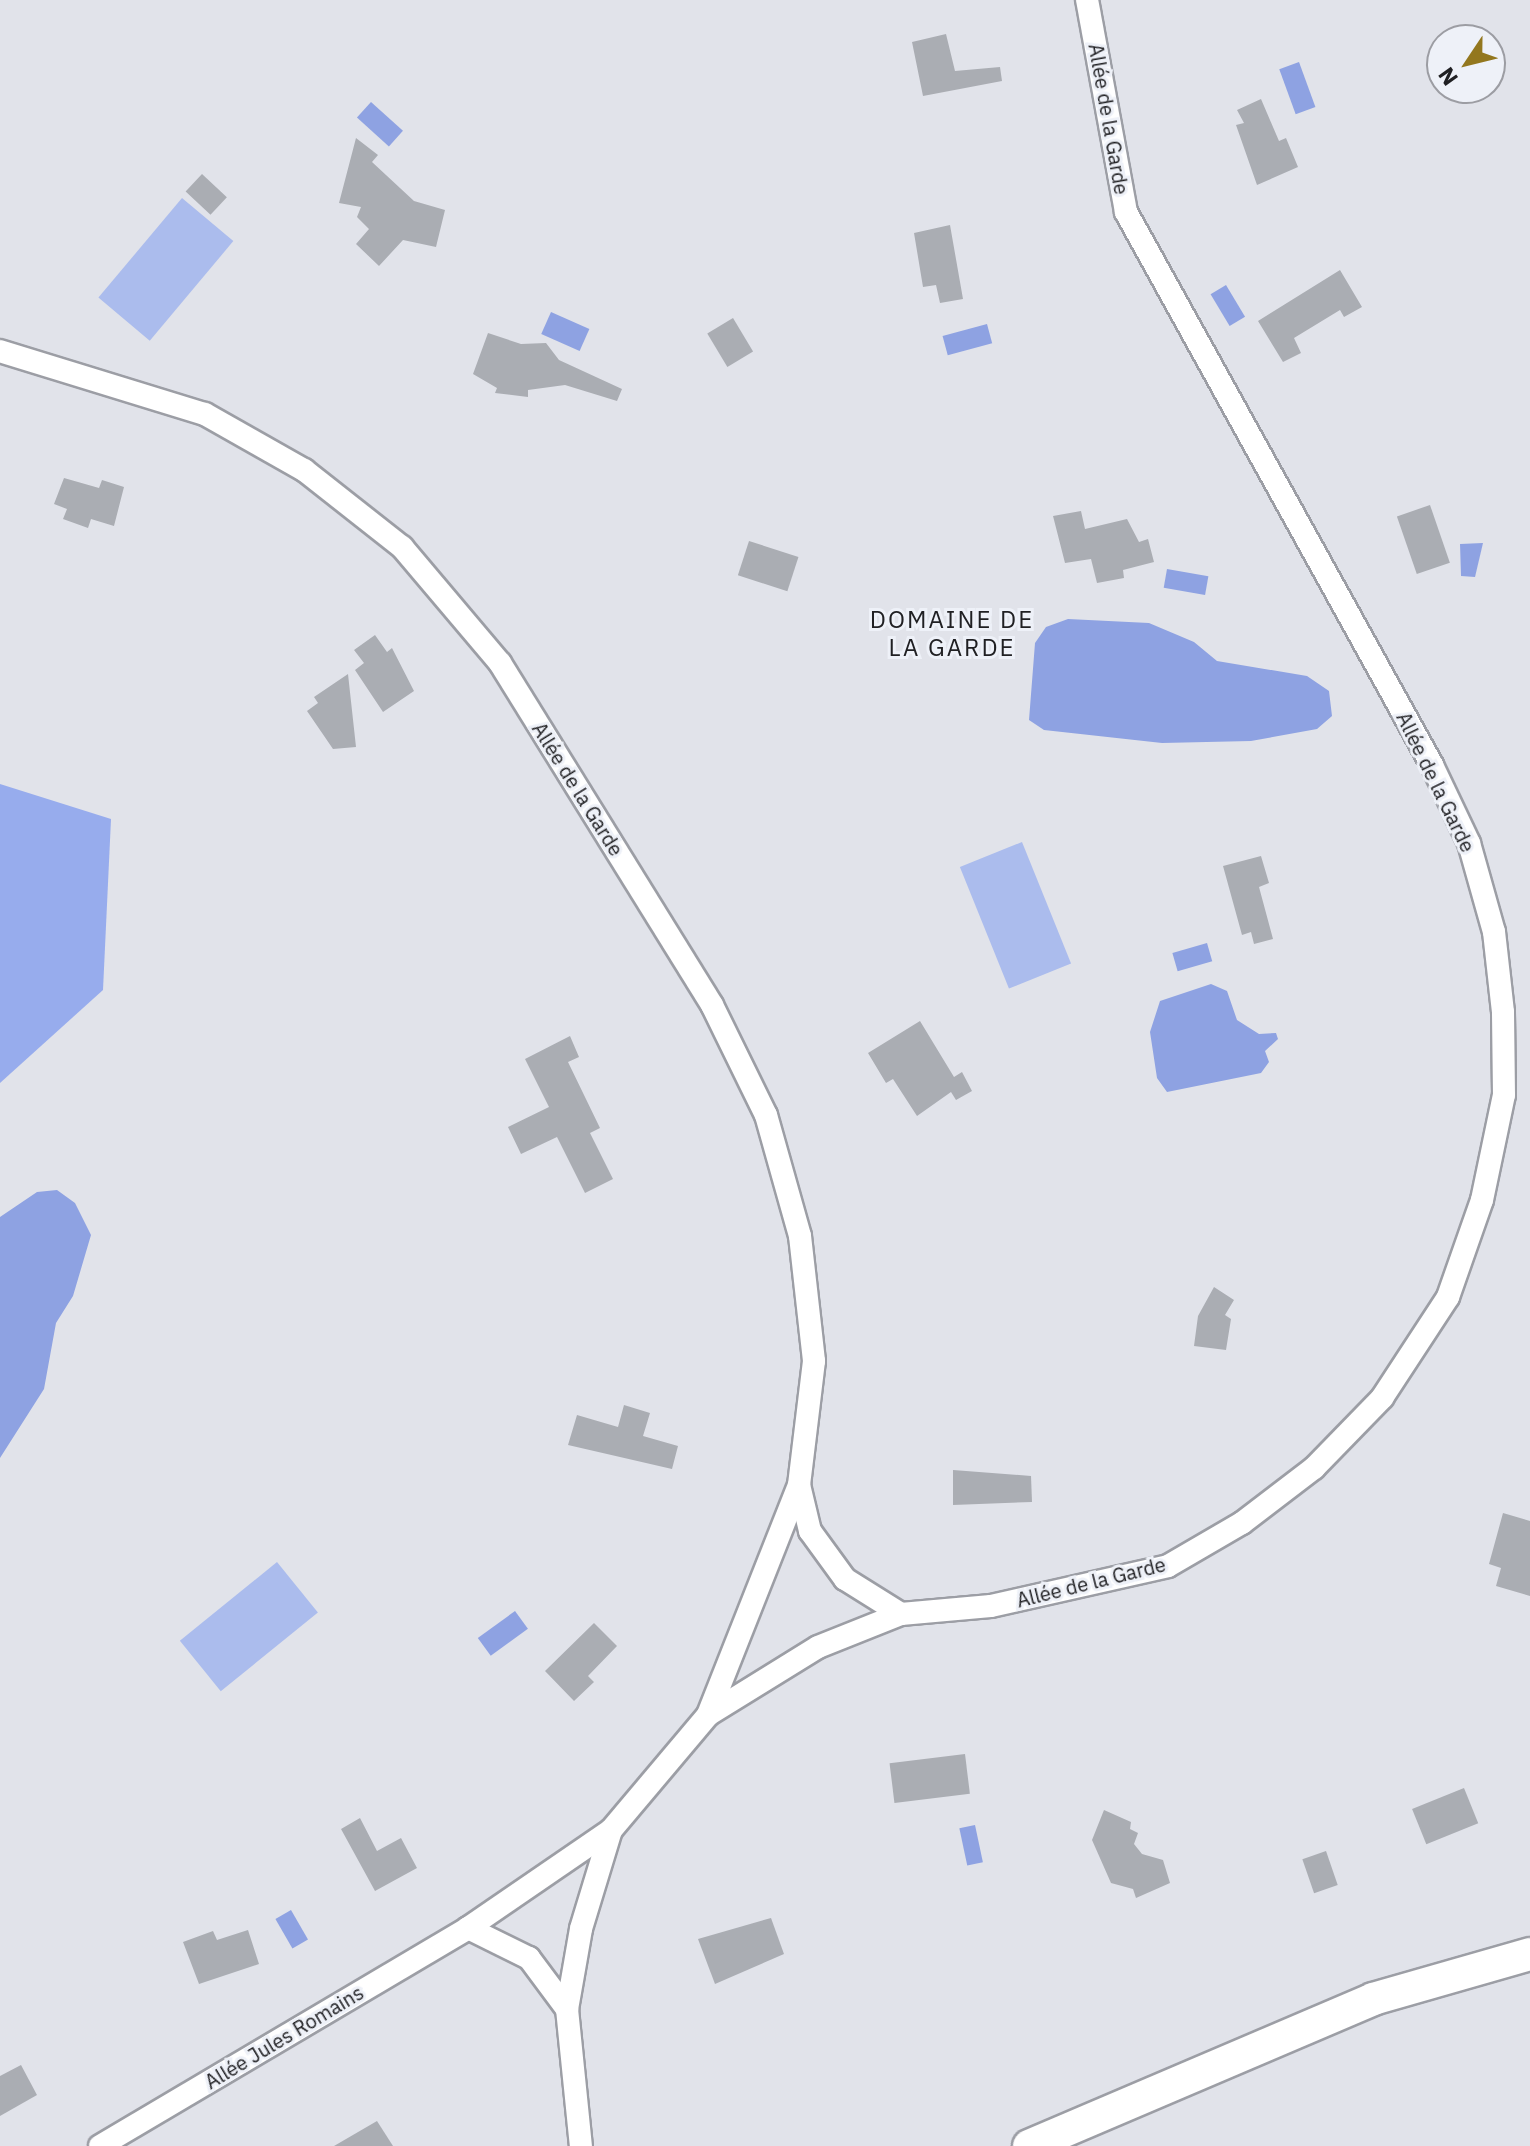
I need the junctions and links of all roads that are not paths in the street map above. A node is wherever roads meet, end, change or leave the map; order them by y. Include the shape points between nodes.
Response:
1 (1087, 0) edge
2 (0, 351) edge
3 (799, 1485) junction
4 (901, 1614) junction
5 (708, 1715) junction
6 (611, 1830) junction
7 (468, 1928) junction
8 (1530, 1954) edge
9 (567, 2009) junction
10 (100, 2146) edge
11 (581, 2146) edge
12 (1029, 2146) edge

1 - 4 street, Allée de la Garde via 1126,212 1432,765 1469,843 1494,932 1503,1012 1504,1095 1482,1200 1448,1297 1382,1398 1314,1468 1242,1523 1168,1566 991,1606
2 - 3 street, Allée de la Garde via 205,414 304,470 402,547 500,663 712,1005 766,1115 800,1236 814,1361
3 - 4 street, Allée de la Garde via 810,1531 845,1579
3 - 5 street, Allée de la Garde
4 - 5 street, Allée de la Garde via 818,1647
5 - 6 street, Allée de la Garde
6 - 7 street, Allée Jules Romains
6 - 9 street, Allée de la Garde via 581,1929
7 - 9 street via 529,1958
7 - 10 street, Allée Jules Romains
8 - 12 main road via 1373,1999
9 - 11 street, Allée de la Garde

